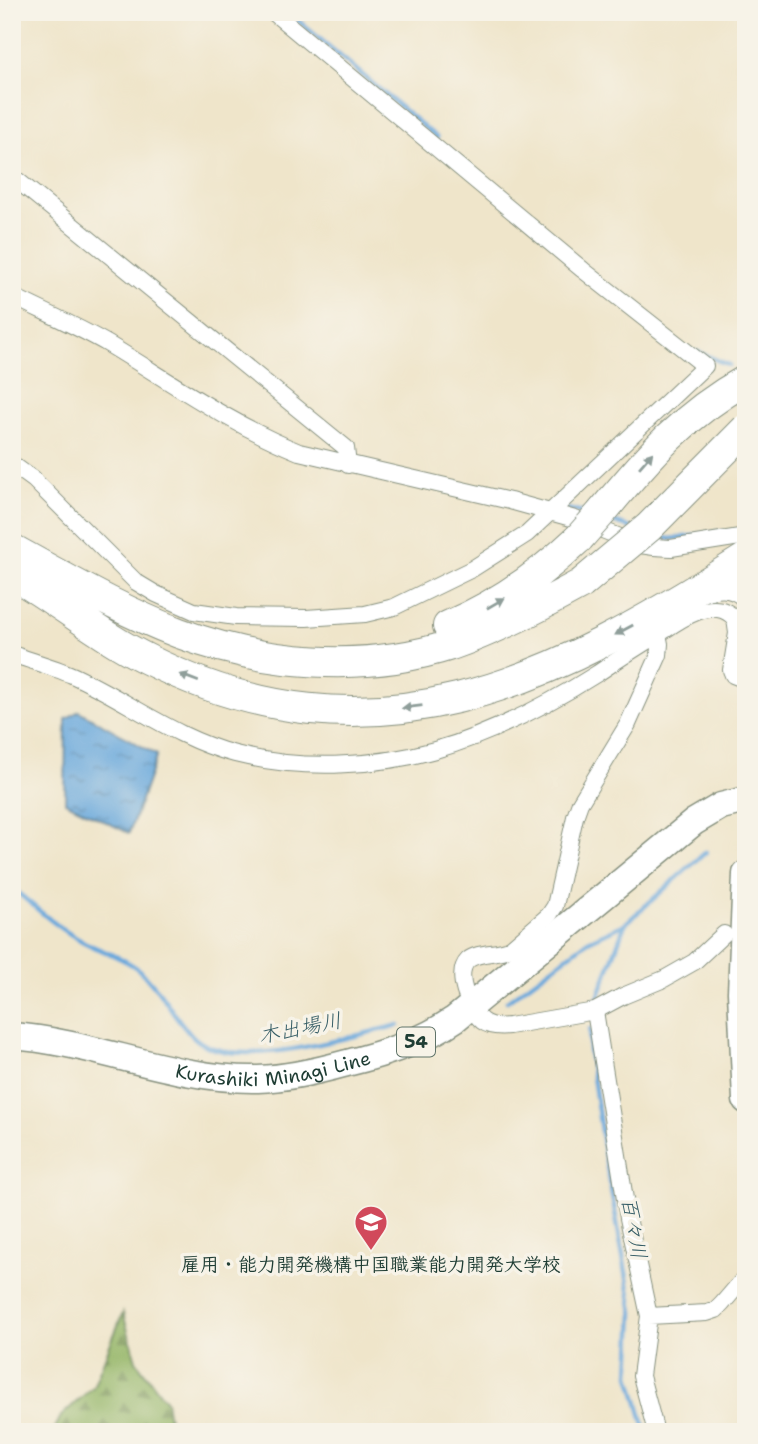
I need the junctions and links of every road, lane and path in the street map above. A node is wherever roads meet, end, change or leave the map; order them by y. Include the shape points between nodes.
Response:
1 (273, 12) edge
2 (12, 176) edge
3 (12, 296) edge
4 (746, 380) edge
5 (746, 429) edge
6 (12, 464) edge
7 (348, 464) junction
8 (556, 509) junction
9 (746, 536) edge
10 (12, 549) edge
11 (746, 558) edge
12 (20, 579) edge
13 (581, 584) junction
14 (700, 587) junction
15 (746, 591) edge
16 (658, 634) junction
17 (12, 654) edge
18 (265, 655) junction
19 (746, 680) edge
20 (746, 800) edge
21 (746, 874) edge
22 (724, 934) dead end
23 (472, 1005) junction
24 (595, 1011) junction
25 (12, 1036) edge
26 (746, 1100) edge
27 (746, 1276) edge
28 (649, 1316) junction
29 (656, 1432) edge

1 - 8 street via 705,366
2 - 7 street via 346,448
3 - 7 street via 104,342 267,439
18 -> 4 highway, bridge via 364,648 419,636 475,615 551,565 677,428
5 - 13 highway, bridge via 649,527
6 - 8 street via 34,480 136,582 194,611 236,617 306,618 394,607 472,569
7 - 8 street
8 - 9 street via 654,547
10 - 18 highway via 150,621 209,643
11 - 14 highway
12 - 13 highway via 160,645 209,662 282,676 340,678 406,671 480,649 540,617
14 -> 12 highway via 581,654 506,685 429,705 358,711 282,705 212,687 127,648
13 - 18 highway via 505,624 424,652 339,662
14 - 15 highway via 730,582
16 - 17 street via 584,681 493,727 435,750 347,764 233,754 187,736 72,675
16 - 19 street via 697,612 725,610 737,626 730,670
16 - 23 street via 659,655 628,724 580,803 555,906 510,948 466,963 461,978
20 - 23 main road, Kurashiki Minagi Line / 54 via 721,806 694,822
21 - 26 main road via 741,992
22 - 24 street via 694,962
23 - 24 street via 481,1020 495,1027
23 - 25 main road, Kurashiki Minagi Line / 54 via 424,1039 392,1051 306,1074 258,1079 201,1074
24 - 28 street via 628,1218
27 - 28 street via 716,1310
28 - 29 street via 641,1376

